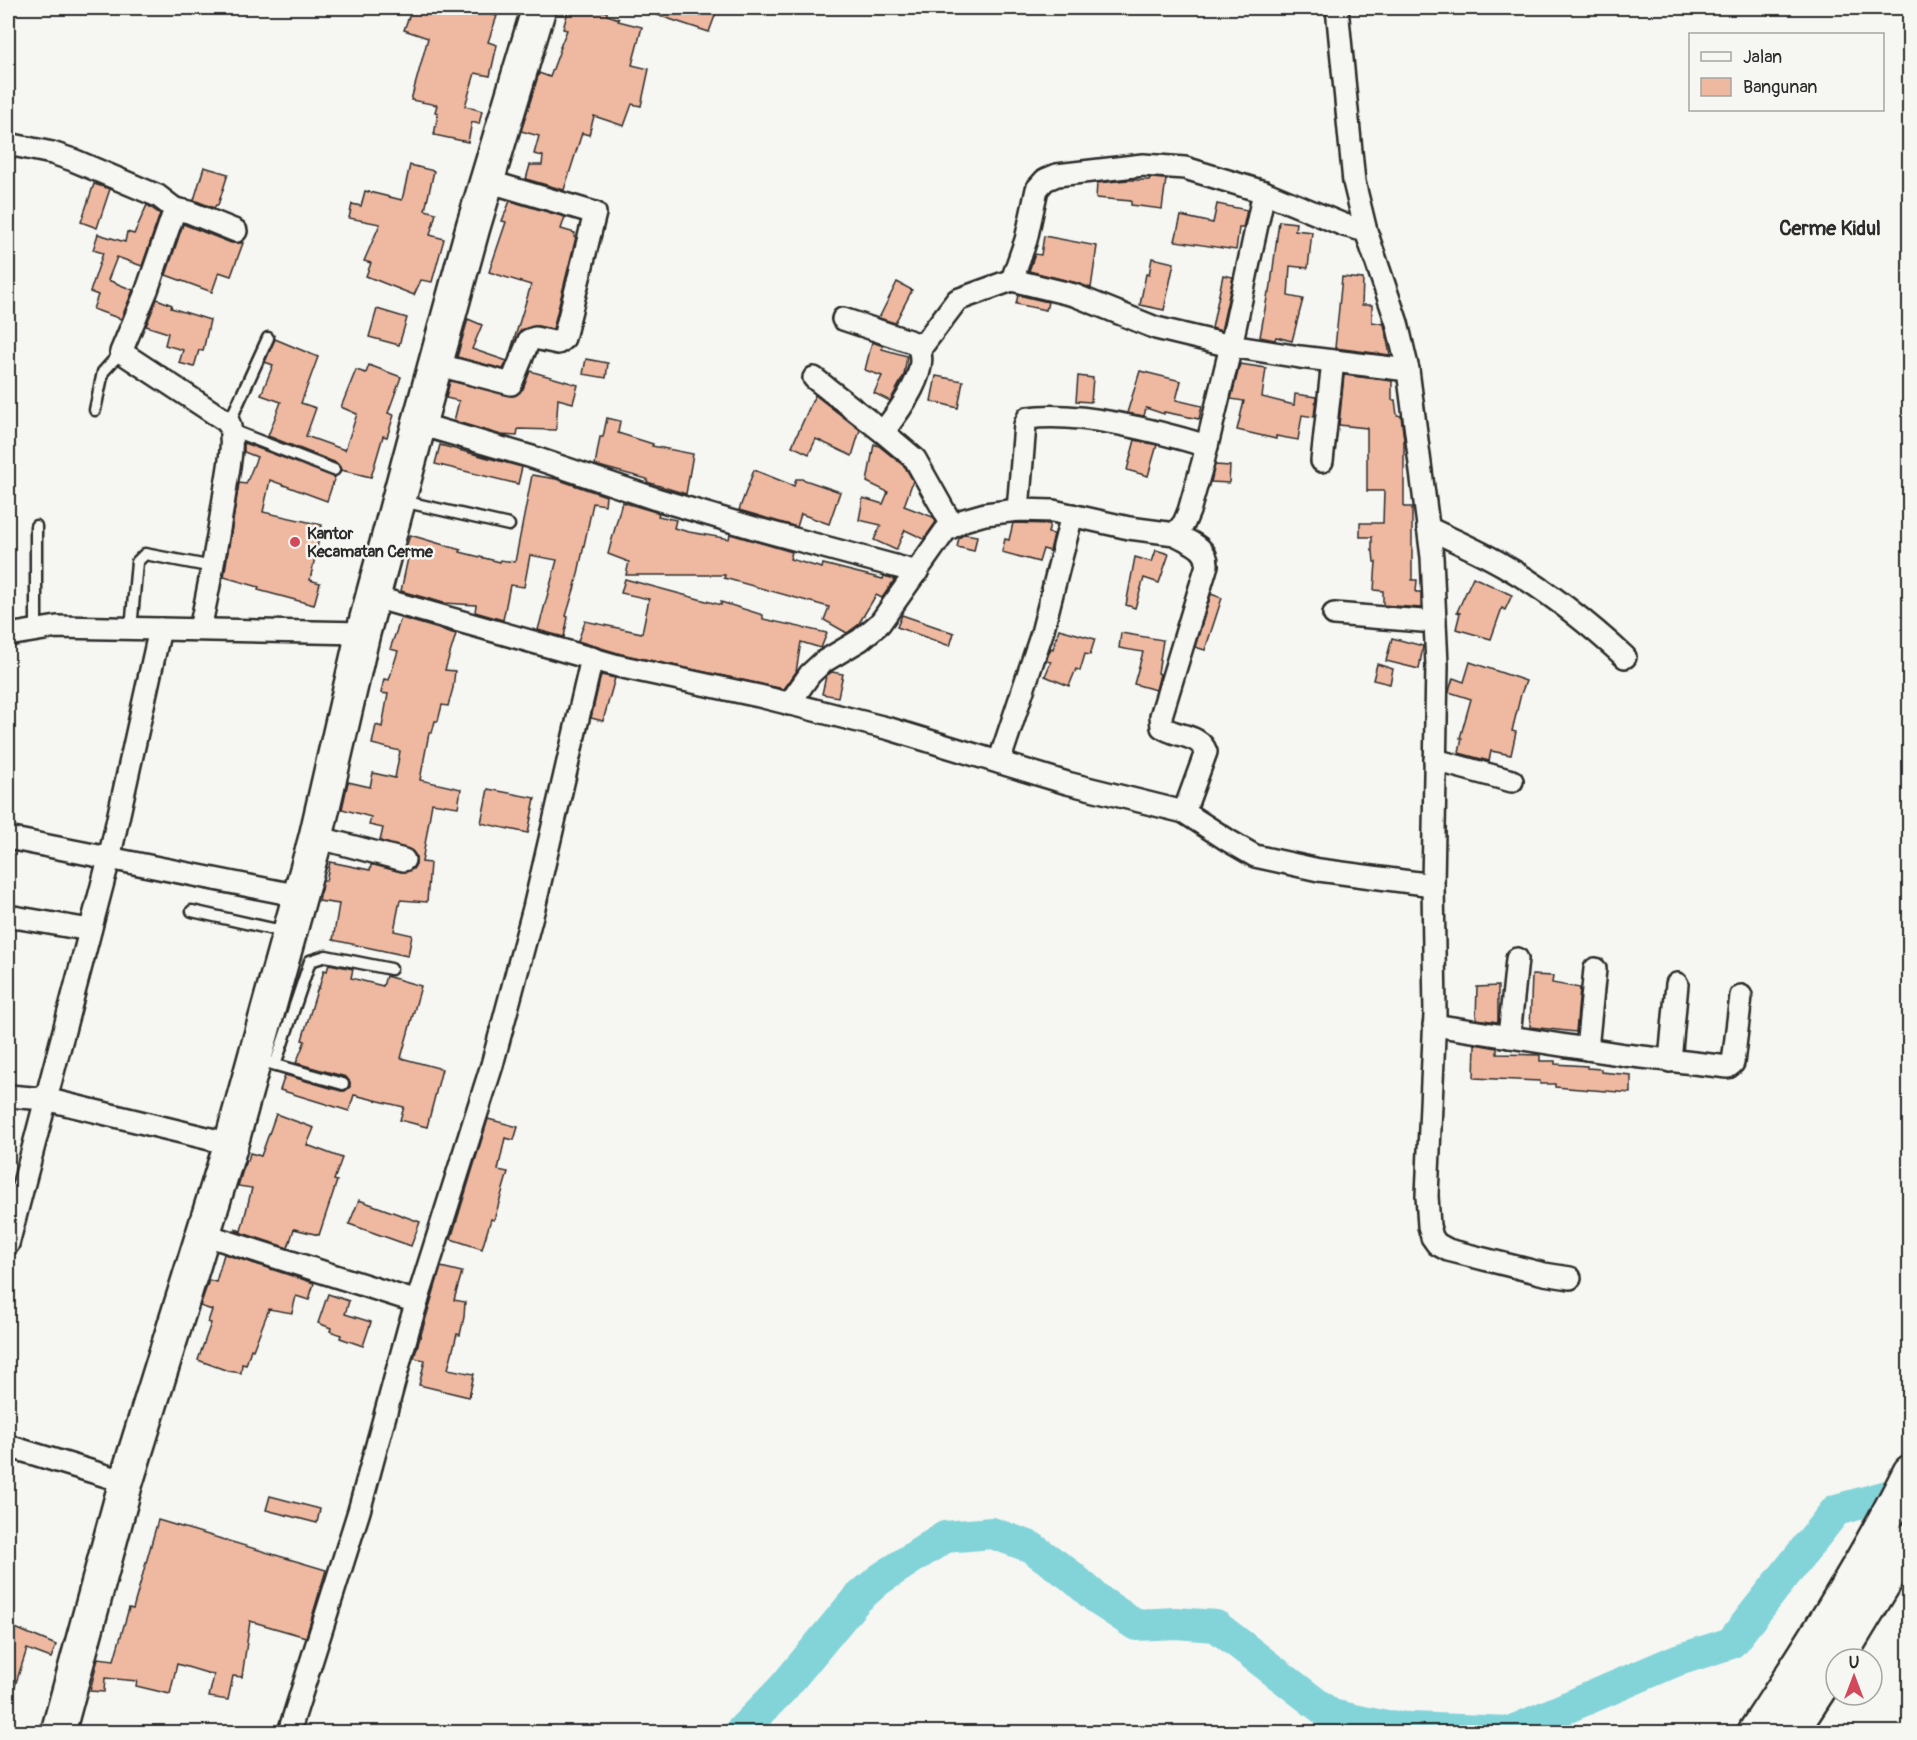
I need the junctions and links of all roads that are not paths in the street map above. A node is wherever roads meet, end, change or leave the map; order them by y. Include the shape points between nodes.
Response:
1 (539, 8) edge
2 (1337, 8) edge
3 (8, 144) edge
4 (487, 181) junction
5 (1264, 192) junction
6 (175, 209) junction
7 (236, 231) dead end
8 (1366, 231) junction
9 (1012, 280) junction
10 (843, 319) dead end
11 (268, 338) dead end
12 (1231, 346) junction
13 (920, 349) junction
14 (121, 352) junction
15 (1333, 361) junction
16 (435, 364) junction
17 (1408, 370) junction
18 (814, 378) dead end
19 (95, 410) dead end
20 (419, 424) junction
21 (230, 426) junction
22 (883, 432) junction
23 (1207, 446) junction
24 (1322, 461) dead end
25 (334, 470) dead end
26 (399, 500) junction
27 (1018, 510) junction
28 (1072, 515) junction
29 (509, 525) dead end
30 (952, 525) junction
31 (36, 526) dead end
32 (1428, 528) junction
33 (1174, 534) junction
34 (213, 567) junction
35 (917, 572) junction
36 (374, 597) junction
37 (1334, 614) dead end
38 (1435, 622) junction
39 (131, 629) junction
40 (160, 629) junction
41 (200, 629) junction
42 (36, 630) junction
43 (363, 633) junction
44 (8, 635) edge
45 (1625, 657) dead end
46 (592, 658) junction
47 (789, 704) junction
48 (1435, 760) junction
49 (999, 762) junction
50 (1512, 781) dead end
51 (1184, 812) junction
52 (316, 837) junction
53 (8, 838) edge
54 (109, 859) junction
55 (404, 860) dead end
56 (1433, 885) junction
57 (300, 896) junction
58 (192, 911) dead end
59 (8, 916) edge
60 (90, 930) junction
61 (290, 932) junction
62 (1517, 959) dead end
63 (391, 969) dead end
64 (1595, 969) dead end
65 (1677, 984) dead end
66 (1741, 996) dead end
67 (1434, 1025) junction
68 (1509, 1037) junction
69 (1587, 1049) junction
70 (1670, 1061) junction
71 (265, 1062) junction
72 (343, 1084) dead end
73 (8, 1096) edge
74 (45, 1099) junction
75 (231, 1144) junction
76 (203, 1234) junction
77 (8, 1244) edge
78 (1570, 1278) dead end
79 (417, 1302) junction
80 (8, 1446) edge
81 (1910, 1472) edge
82 (126, 1482) junction
83 (1910, 1540) edge
84 (1845, 1647) edge
85 (1824, 1681) edge
86 (58, 1732) edge
87 (289, 1732) edge
88 (1755, 1732) edge
89 (1791, 1732) edge

1 - 4 highway
2 - 8 street via 1354,182
3 - 6 street via 73,160 158,196
4 - 16 highway
4 - 16 street via 595,213 564,338 558,342 529,340 511,384
5 - 8 street
5 - 9 street via 1185,168 1143,165 1057,174 1037,189
5 - 12 street
6 - 7 street
6 - 14 street
8 - 17 street via 1397,323
9 - 12 street via 1074,295 1144,325
9 - 13 street via 957,300
10 - 13 street via 915,343
11 - 21 lane
12 - 15 street
12 - 23 street
13 - 22 street via 921,358 906,403
14 - 19 lane via 103,372
14 - 21 street
15 - 17 street
15 - 24 street
16 - 20 highway
17 - 32 street
18 - 22 street
20 - 26 highway
20 - 35 street via 677,505
21 - 25 lane
21 - 34 street via 230,457
22 - 30 street via 915,459
23 - 27 street via 1122,425 1028,418
23 - 33 street via 1189,511
26 - 29 lane
26 - 36 highway
27 - 28 street
27 - 30 street via 985,514
28 - 33 street
28 - 49 street via 1042,633
30 - 35 street
31 - 42 lane
32 - 38 street
32 - 45 street via 1503,565 1599,633
33 - 51 street via 1204,551 1207,557 1161,716 1162,727 1198,740 1206,752
34 - 39 lane via 145,554 140,557
34 - 41 street
35 - 47 street via 880,623 823,662
36 - 43 highway
36 - 46 street
37 - 38 street
38 - 48 street
39 - 40 street
39 - 42 street
40 - 41 street
40 - 54 street
41 - 43 street
42 - 44 street
43 - 52 highway
46 - 47 street
46 - 79 street via 534,908 492,1065
47 - 49 street
48 - 50 street
48 - 56 street
49 - 51 street
51 - 56 street via 1255,856 1319,870
52 - 55 street
52 - 57 highway
53 - 54 street
54 - 57 street
54 - 60 street
56 - 67 street
57 - 61 highway
58 - 61 lane
59 - 60 street
60 - 74 street
61 - 71 highway
62 - 68 street
63 - 71 lane via 326,956 310,961
64 - 69 street
65 - 70 street
66 - 70 street via 1731,1066
67 - 68 street
67 - 78 street via 1427,1196 1432,1236 1448,1250
68 - 69 street
69 - 70 street
71 - 72 lane
71 - 75 highway
73 - 74 street
74 - 75 street
74 - 77 street
75 - 76 highway
76 - 79 street
76 - 82 highway
79 - 87 street via 358,1511
80 - 82 street
81 - 88 highway via 1805,1657
82 - 86 highway
83 - 84 highway
85 - 89 highway

